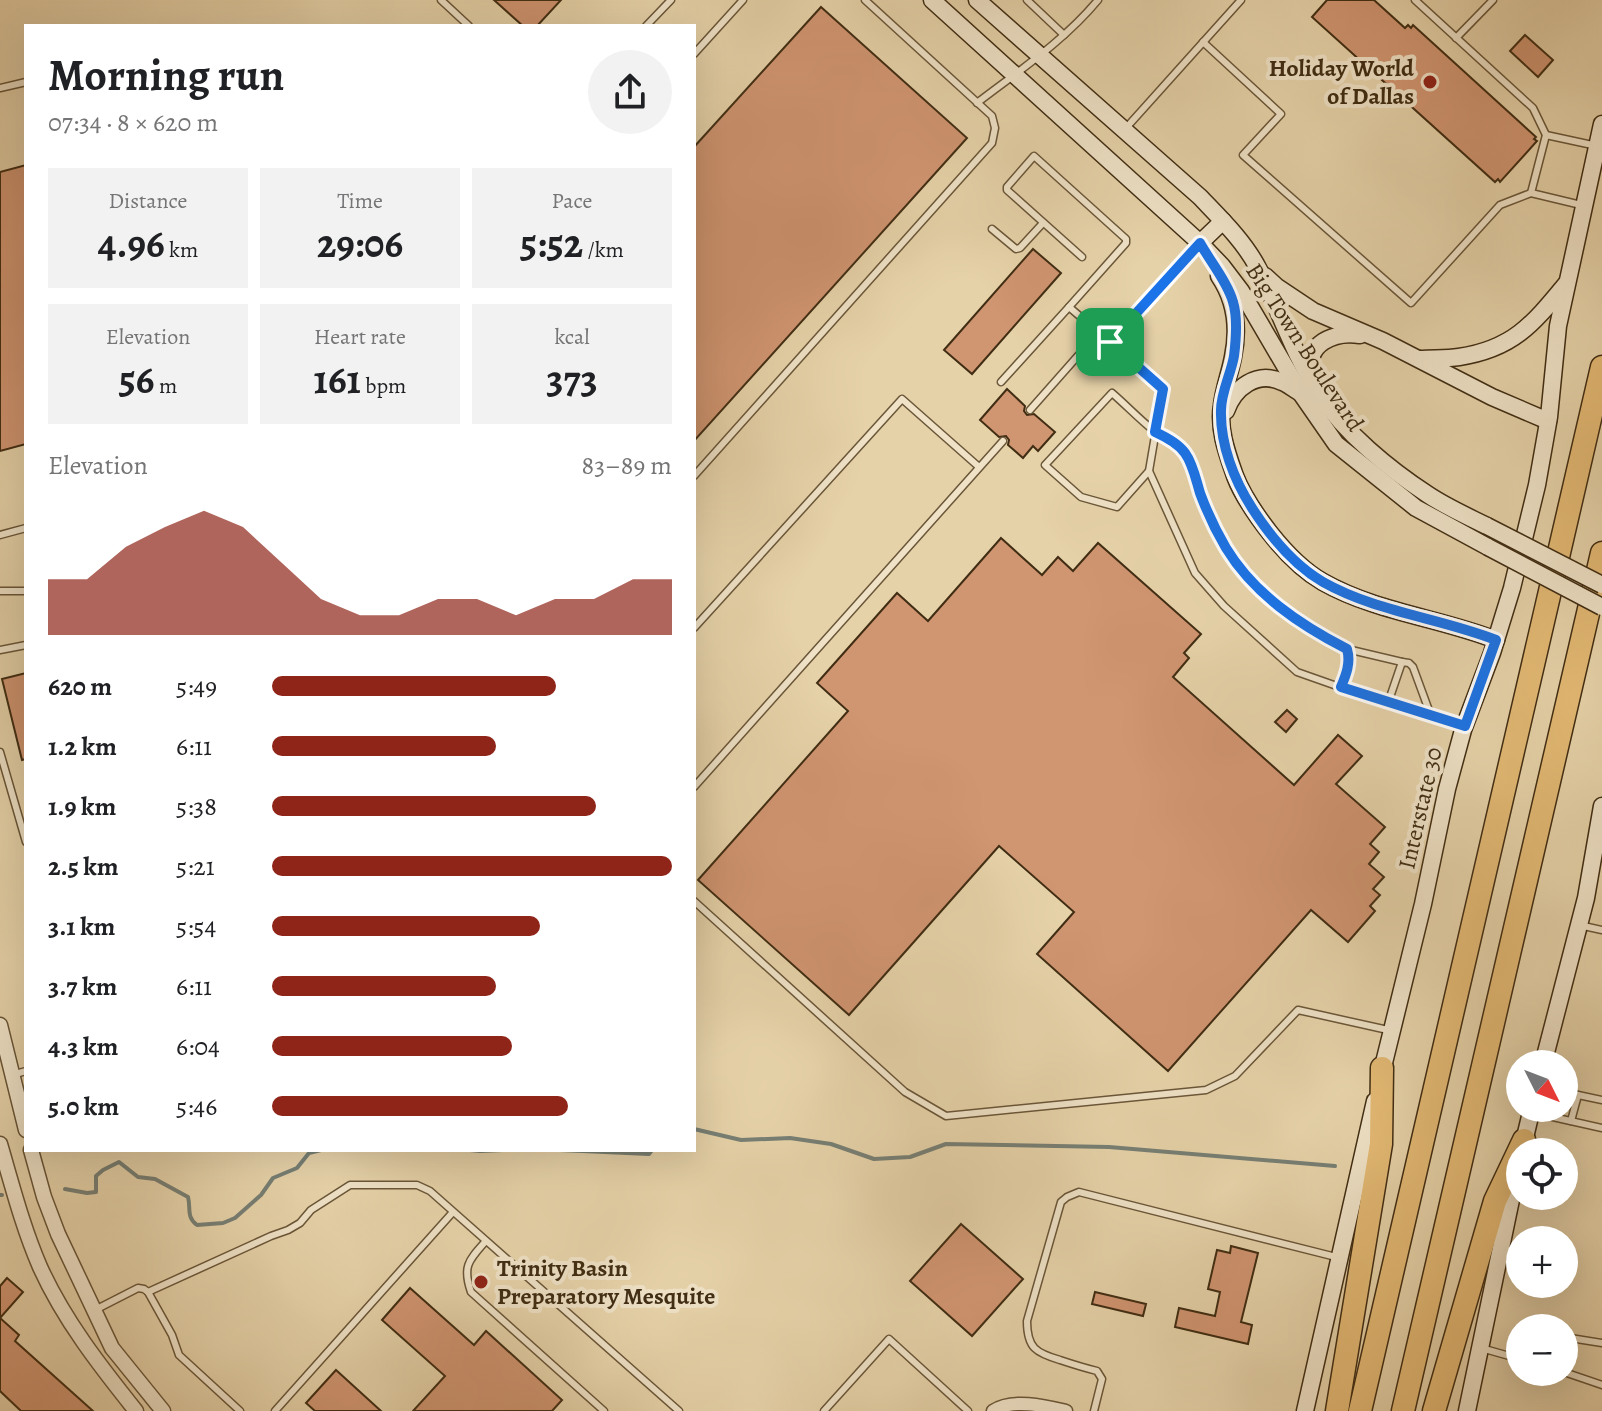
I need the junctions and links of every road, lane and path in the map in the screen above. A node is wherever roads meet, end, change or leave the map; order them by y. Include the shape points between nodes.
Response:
1 (441, 0) edge
2 (671, 0) edge
3 (743, 0) edge
4 (865, 0) edge
5 (932, 0) edge
6 (977, 0) edge
7 (1027, 0) edge
8 (1098, 0) edge
9 (1241, 0) edge
10 (1415, 0) edge
11 (1493, 0) edge
12 (467, 24) edge
13 (648, 24) edge
14 (1064, 35) junction
15 (1456, 38) junction
16 (1203, 42) junction
17 (696, 52) edge
18 (1040, 56) junction
19 (1014, 75) junction
20 (24, 82) edge
21 (0, 88) edge
22 (977, 103) junction
23 (1602, 124) edge
24 (1124, 130) junction
25 (1546, 135) junction
26 (1597, 146) junction
27 (1531, 193) junction
28 (1584, 206) junction
29 (1223, 221) junction
30 (1043, 223) junction
31 (992, 229) dead end
32 (1200, 243) junction
33 (1082, 257) dead end
34 (1258, 269) junction
35 (1567, 282) junction
36 (1069, 307) junction
37 (1099, 332) junction
38 (1383, 341) junction
39 (1110, 342) junction
40 (1417, 359) junction
41 (1602, 367) edge
42 (1001, 382) dead end
43 (1311, 394) junction
44 (1030, 410) dead end
45 (1548, 421) junction
46 (1222, 424) junction
47 (1155, 432) junction
48 (1003, 441) dead end
49 (979, 467) junction
50 (1149, 471) junction
51 (696, 474) edge
52 (24, 529) edge
53 (0, 535) edge
54 (1602, 553) edge
55 (1602, 585) edge
56 (0, 591) edge
57 (24, 591) edge
58 (1602, 607) edge
59 (696, 626) edge
60 (1496, 640) junction
61 (24, 645) edge
62 (1347, 649) junction
63 (0, 650) edge
64 (1402, 662) junction
65 (1341, 687) junction
66 (1388, 703) junction
67 (1431, 716) junction
68 (1465, 726) junction
69 (0, 752) edge
70 (696, 785) edge
71 (1602, 806) edge
72 (24, 835) edge
73 (696, 903) edge
74 (1579, 925) junction
75 (1602, 930) edge
76 (0, 1025) edge
77 (1392, 1031) junction
78 (1547, 1050) edge
79 (1382, 1068) junction
80 (13, 1075) edge
81 (1578, 1095) edge
82 (1602, 1100) edge
83 (24, 1122) edge
84 (1575, 1122) edge
85 (1602, 1128) edge
86 (0, 1144) edge
87 (32, 1152) edge
88 (1506, 1180) edge
89 (1509, 1210) edge
90 (453, 1212) junction
91 (486, 1241) junction
92 (1340, 1258) junction
93 (148, 1292) junction
94 (93, 1311) junction
95 (71, 1323) junction
96 (1578, 1339) edge
97 (1602, 1343) edge
98 (1480, 1348) junction
99 (1506, 1355) edge
100 (1578, 1377) edge
101 (1602, 1385) edge
102 (136, 1411) edge
103 (163, 1411) edge
104 (240, 1411) edge
105 (275, 1411) edge
106 (604, 1411) edge
107 (679, 1411) edge
108 (824, 1411) edge
109 (968, 1411) edge
110 (993, 1411) edge
111 (1066, 1411) edge
112 (1094, 1411) edge
113 (1305, 1411) edge
114 (1337, 1411) edge
115 (1360, 1411) edge
116 (1403, 1411) edge
117 (1434, 1411) edge
118 (1467, 1411) edge

1 - 12 lane
2 - 13 lane
3 - 17 lane
4 - 22 lane
5 - 19 main road, Big Town Boulevard
6 - 18 main road, Big Town Boulevard
7 - 14 lane
8 - 14 lane
9 - 16 lane
10 - 15 lane
11 - 15 lane
14 - 18 lane
15 - 25 lane via 1533,108
16 - 24 lane
16 - 27 lane via 1281,114 1243,155 1411,303 1500,205
18 - 19 lane
18 - 24 main road, Big Town Boulevard
19 - 22 lane
19 - 32 main road, Big Town Boulevard
20 - 21 lane
22 - 51 lane via 992,116 992,143
23 - 26 main road, Interstate 30
24 - 29 main road, Big Town Boulevard
25 - 26 lane
25 - 27 lane
26 - 28 main road, Interstate 30
27 - 28 lane
28 - 35 main road, Interstate 30
29 - 32 main road
29 - 34 main road, Big Town Boulevard
30 - 31 lane via 1016,249
30 - 33 lane
30 - 36 lane via 1007,190 1034,156 1126,239
32 - 39 lane
32 - 43 main road, Big Town Boulevard via 1241,291
32 - 46 main road via 1233,301 1236,319
34 - 38 main road via 1313,311
34 - 43 main road, Big Town Boulevard
35 - 40 main road via 1540,315 1497,348
35 - 45 main road, Interstate 30
36 - 37 lane
36 - 42 lane
37 - 39 lane
37 - 44 lane
38 - 40 main road
38 - 43 main road via 1344,333 1323,342 1309,367
39 - 47 lane via 1163,389
40 - 45 main road
41 - 115 highway
43 - 46 main road via 1270,378 1251,380 1229,402
43 - 55 main road, Big Town Boulevard, bridge via 1378,458 1428,495
43 - 58 main road, Big Town Boulevard, bridge via 1336,444 1416,508
45 - 60 main road, Interstate 30 via 1537,485
46 - 60 main road via 1226,449 1247,500 1300,566 1365,600
47 - 50 lane
47 - 50 lane via 1112,393 1045,465 1081,497 1117,507
47 - 62 lane via 1184,450 1213,524 1243,572 1286,611
48 - 49 lane
49 - 59 lane via 902,399
49 - 70 lane
50 - 65 lane via 1195,573 1224,606 1297,672
52 - 53 lane
54 - 116 highway
56 - 57 lane
60 - 68 main road, Interstate 30
61 - 63 lane
62 - 64 lane
62 - 65 lane
64 - 66 lane
64 - 67 lane via 1413,667
65 - 66 lane
66 - 67 lane
67 - 68 lane
68 - 77 main road, Interstate 30
69 - 72 lane
71 - 74 main road
73 - 77 lane via 905,1092 946,1116 1206,1090 1235,1076 1298,1010
74 - 75 lane
74 - 78 main road
76 - 80 street
77 - 79 main road, Interstate 30
79 - 92 main road, Interstate 30
79 - 114 highway via 1381,1144
80 - 83 street
81 - 82 lane
84 - 85 lane
86 - 95 street via 41,1268
87 - 94 street via 53,1222
88 - 117 highway via 1495,1201
89 - 98 main road
90 - 91 lane
90 - 93 lane via 417,1185 350,1185 288,1230
90 - 105 lane
91 - 106 lane via 469,1259 465,1275 471,1292
91 - 107 lane
92 - 112 lane via 1079,1192 1067,1197 1061,1202 1027,1332 1043,1355 1097,1371 1102,1379
92 - 113 main road, Interstate 30
93 - 94 lane via 138,1288
93 - 104 lane via 179,1355
94 - 95 street
94 - 103 street via 112,1348
95 - 102 street
96 - 97 lane
98 - 99 lane
98 - 118 main road
100 - 101 lane
108 - 109 lane via 889,1339
110 - 111 street via 1018,1404

